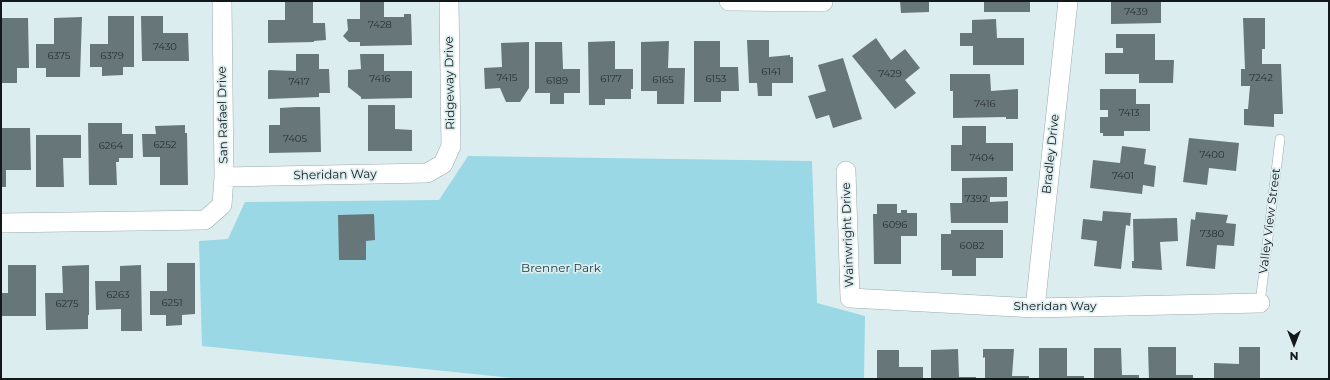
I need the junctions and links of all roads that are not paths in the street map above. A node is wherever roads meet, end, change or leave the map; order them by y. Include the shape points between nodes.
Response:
1 (222, 1) edge
2 (449, 1) edge
3 (730, 1) edge
4 (1068, 1) edge
5 (823, 2) edge
6 (1280, 139) dead end
7 (443, 164) joint
8 (846, 171) dead end
9 (224, 177) junction
10 (1, 223) edge
11 (850, 298) joint
12 (1260, 303) joint
13 (1035, 308) junction

1 - 9 street, San Rafael Drive
2 - 7 street, Ridgeway Drive via 451,146
3 - 5 street
4 - 13 street, Bradley Drive
6 - 12 lane, Valley View Street
7 - 9 street, Sheridan Way via 427,173
8 - 11 street, Wainwright Drive
9 - 10 street, San Rafael Drive via 222,205 205,220
11 - 13 street, Sheridan Way
12 - 13 street, Sheridan Way

